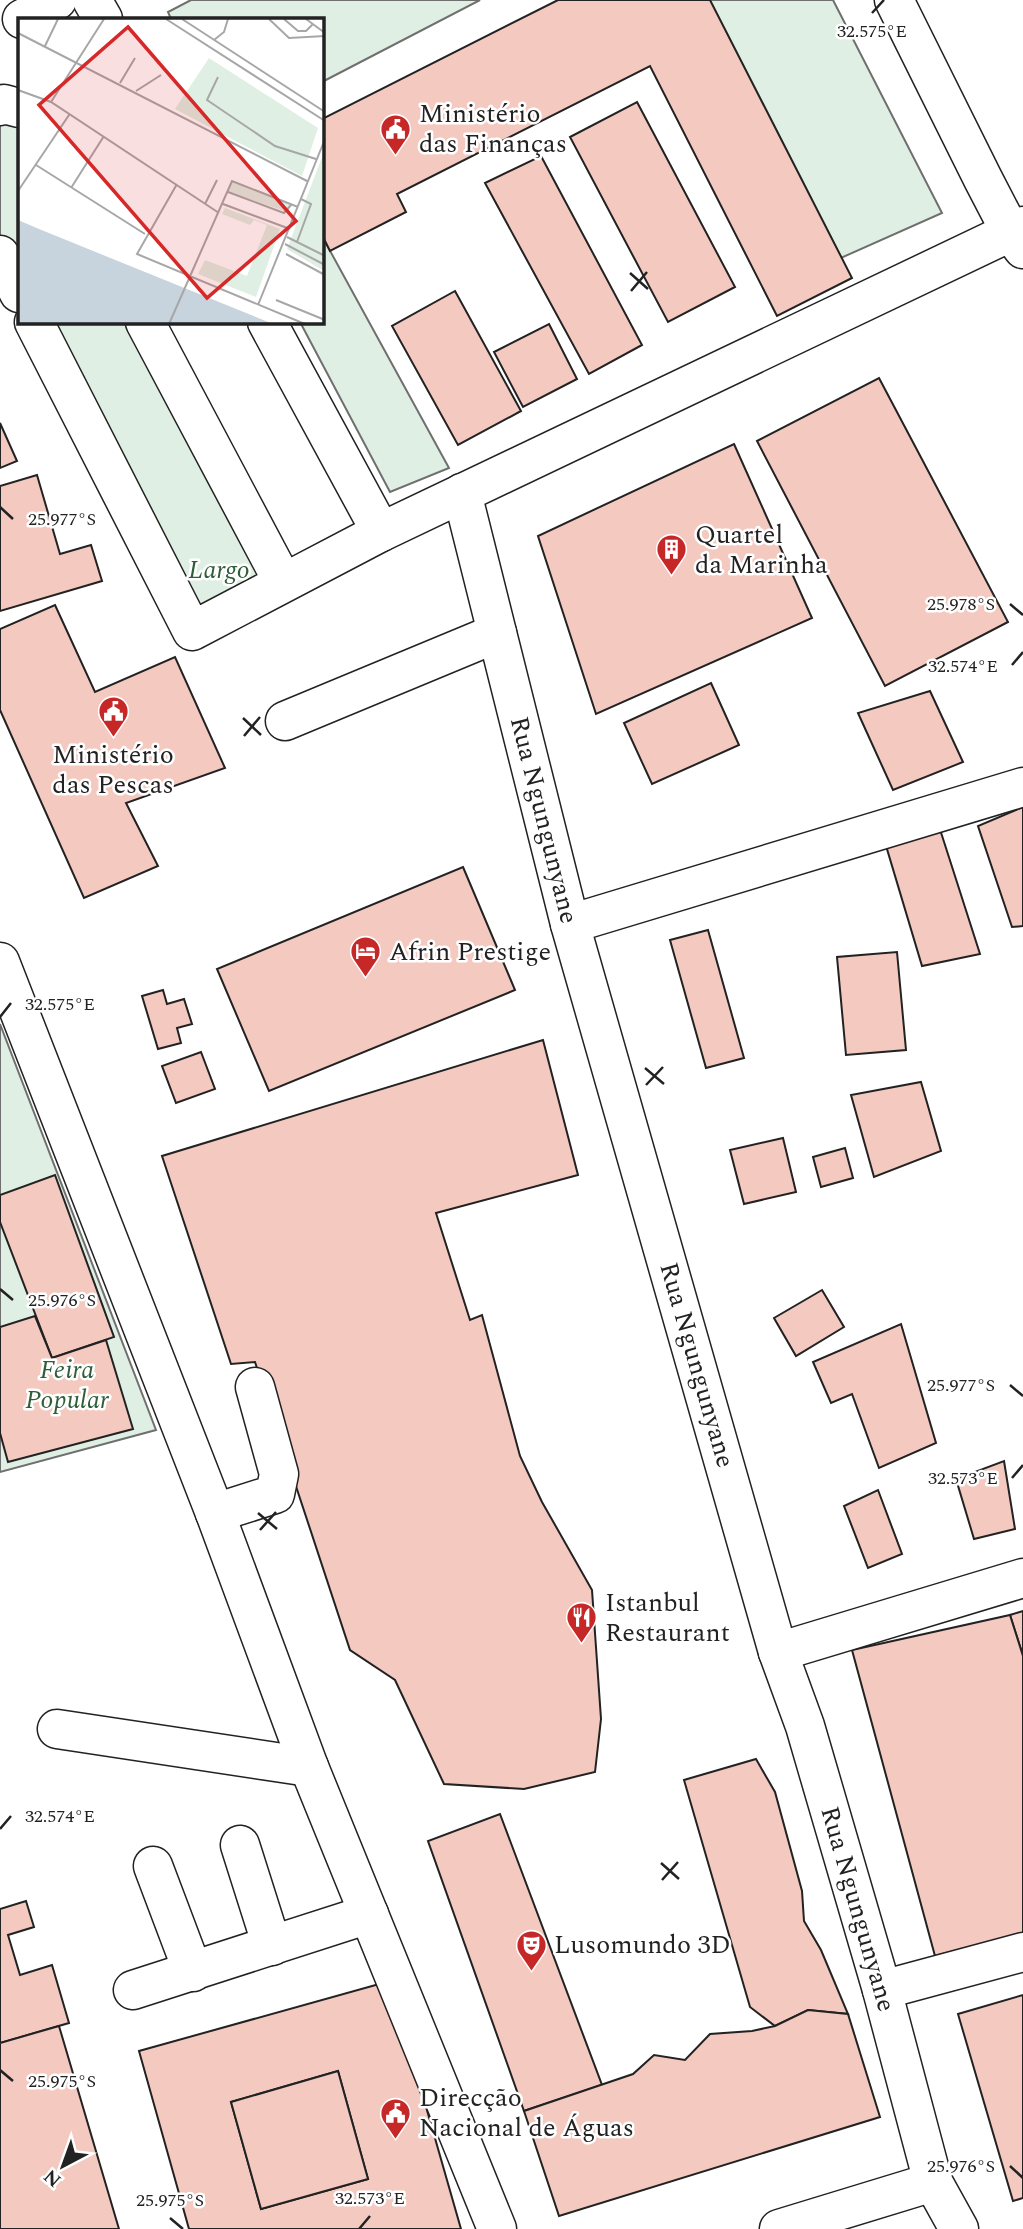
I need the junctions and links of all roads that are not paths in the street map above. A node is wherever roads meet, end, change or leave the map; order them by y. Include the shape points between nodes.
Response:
1 (57, 0) edge
2 (92, 0) edge
3 (894, 0) edge
4 (25, 18) edge
5 (102, 18) edge
6 (18, 22) edge
7 (0, 32) edge
8 (0, 106) edge
9 (18, 108) edge
10 (1019, 235) edge
11 (0, 255) edge
12 (18, 291) edge
13 (35, 324) edge
14 (146, 324) edge
15 (268, 324) edge
16 (462, 493) junction
17 (381, 532) junction
18 (283, 582) junction
19 (497, 633) junction
20 (285, 721) dead end
21 (1023, 786) edge
22 (570, 924) junction
23 (0, 962) edge
24 (255, 1387) dead end
25 (215, 1513) junction
26 (1023, 1578) edge
27 (778, 1652) junction
28 (57, 1729) dead end
29 (309, 1767) junction
30 (240, 1845) dead end
31 (152, 1866) dead end
32 (369, 1914) junction
33 (272, 1946) junction
34 (1023, 1952) edge
35 (192, 1972) junction
36 (133, 1990) dead end
37 (882, 1990) junction
38 (933, 2182) junction
39 (497, 2229) edge
40 (779, 2229) edge
41 (959, 2229) edge

1 - 4 street
2 - 5 street
3 - 10 street via 983,178
6 - 7 street
8 - 9 street
10 - 16 street
11 - 12 street
13 - 18 street via 192,631
14 - 18 street
15 - 17 street
16 - 17 street
16 - 19 street, Rua Ngungunyane
17 - 18 street
19 - 20 street
19 - 22 street, Rua Ngungunyane
21 - 22 street
22 - 27 street, Rua Ngungunyane
23 - 25 street
24 - 25 street via 279,1475 275,1494
25 - 29 street
26 - 27 street
27 - 37 street, Rua Ngungunyane via 805,1726
28 - 29 street
29 - 32 street
30 - 33 street
31 - 35 street
32 - 33 street
32 - 39 street
33 - 35 street
34 - 37 street
35 - 36 street
37 - 38 street, Rua Ngungunyane
38 - 40 street
38 - 41 street, Rua Ngungunyane

